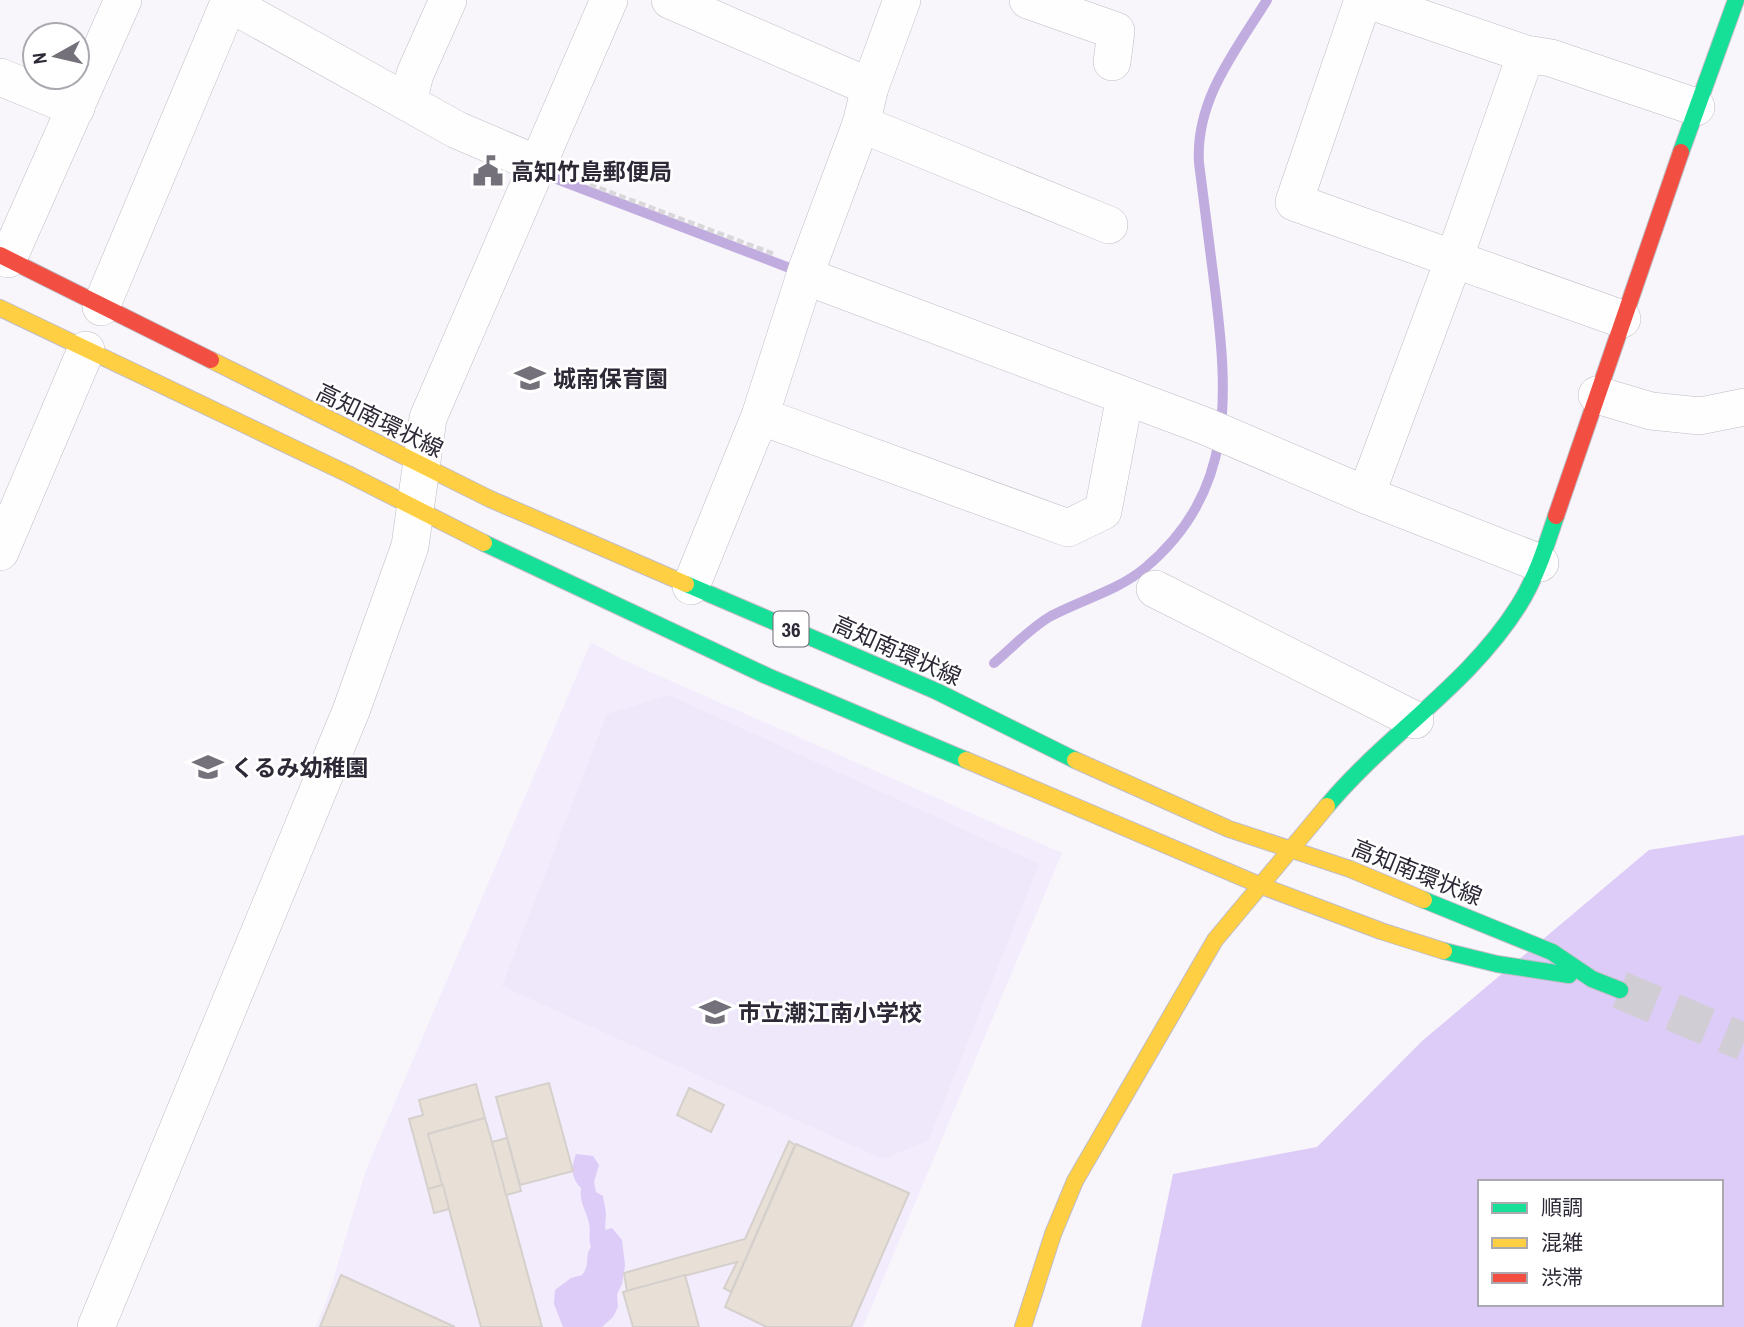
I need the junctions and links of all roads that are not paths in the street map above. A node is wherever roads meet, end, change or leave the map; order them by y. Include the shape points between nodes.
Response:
1 (123, 0) edge
2 (448, 0) edge
3 (609, 0) edge
4 (670, 0) edge
5 (902, 0) edge
6 (1028, 0) edge
7 (1365, 0) edge
8 (1736, 0) edge
9 (229, 2) edge
10 (1526, 54) junction
11 (1112, 62) dead end
12 (0, 77) edge
13 (870, 87) junction
14 (408, 102) junction
15 (1696, 107) junction
16 (76, 108) junction
17 (861, 124) junction
18 (538, 165) junction
19 (1109, 225) dead end
20 (4, 257) edge
21 (1454, 259) junction
22 (807, 271) junction
23 (101, 307) junction
24 (0, 308) edge
25 (1622, 319) junction
26 (86, 349) junction
27 (1597, 395) junction
28 (1125, 396) junction
29 (1744, 407) edge
30 (760, 416) junction
31 (421, 466) junction
32 (1366, 495) junction
33 (415, 509) junction
34 (0, 552) edge
35 (1540, 563) junction
36 (691, 586) junction
37 (1155, 589) dead end
38 (1415, 720) junction
39 (1289, 849) junction
40 (1262, 886) junction
41 (1592, 979) junction
42 (1620, 990) tunnel mouth
43 (96, 1327) edge
44 (1023, 1327) edge

1 - 16 street
2 - 14 street via 415,74
3 - 18 street
4 - 13 street
5 - 13 street
6 - 11 street via 1116,31
7 - 10 street
7 - 21 street via 1294,202
8 - 15 main road
9 - 14 street
9 - 23 street
10 - 15 street via 1551,58
10 - 21 street
12 - 16 street
13 - 17 street
14 - 18 street via 457,130
15 - 25 main road
16 - 20 street
17 - 19 street
17 - 22 street
18 - 31 street via 428,418
20 - 23 main road, 高知南環状線 / 36
21 - 25 street
21 - 32 street
22 - 28 street
22 - 30 street
23 - 31 main road, 高知南環状線 / 36
24 - 26 main road, 高知南環状線 / 36
25 - 27 main road
26 - 33 main road, 高知南環状線 / 36
26 - 34 street
27 - 29 street via 1651,411 1700,416
27 - 35 main road
28 - 30 street via 1103,511 1068,528
28 - 32 street
30 - 36 street
31 - 33 street
31 - 36 main road, 高知南環状線 / 36
32 - 35 street
33 - 40 main road, 高知南環状線 / 36 via 766,676
33 - 43 street via 410,546 351,711
35 - 38 main road via 1520,605 1484,651
36 - 39 main road, 高知南環状線 / 36 via 936,691 1229,829
37 - 38 street
38 - 39 main road via 1342,788
39 - 40 main road
39 - 41 main road, 高知南環状線 / 36 via 1350,869 1552,952
40 - 41 main road, 高知南環状線 / 36 via 1454,955
40 - 44 main road via 1215,940 1075,1181
41 - 42 main road, 高知南環状線 / 36

